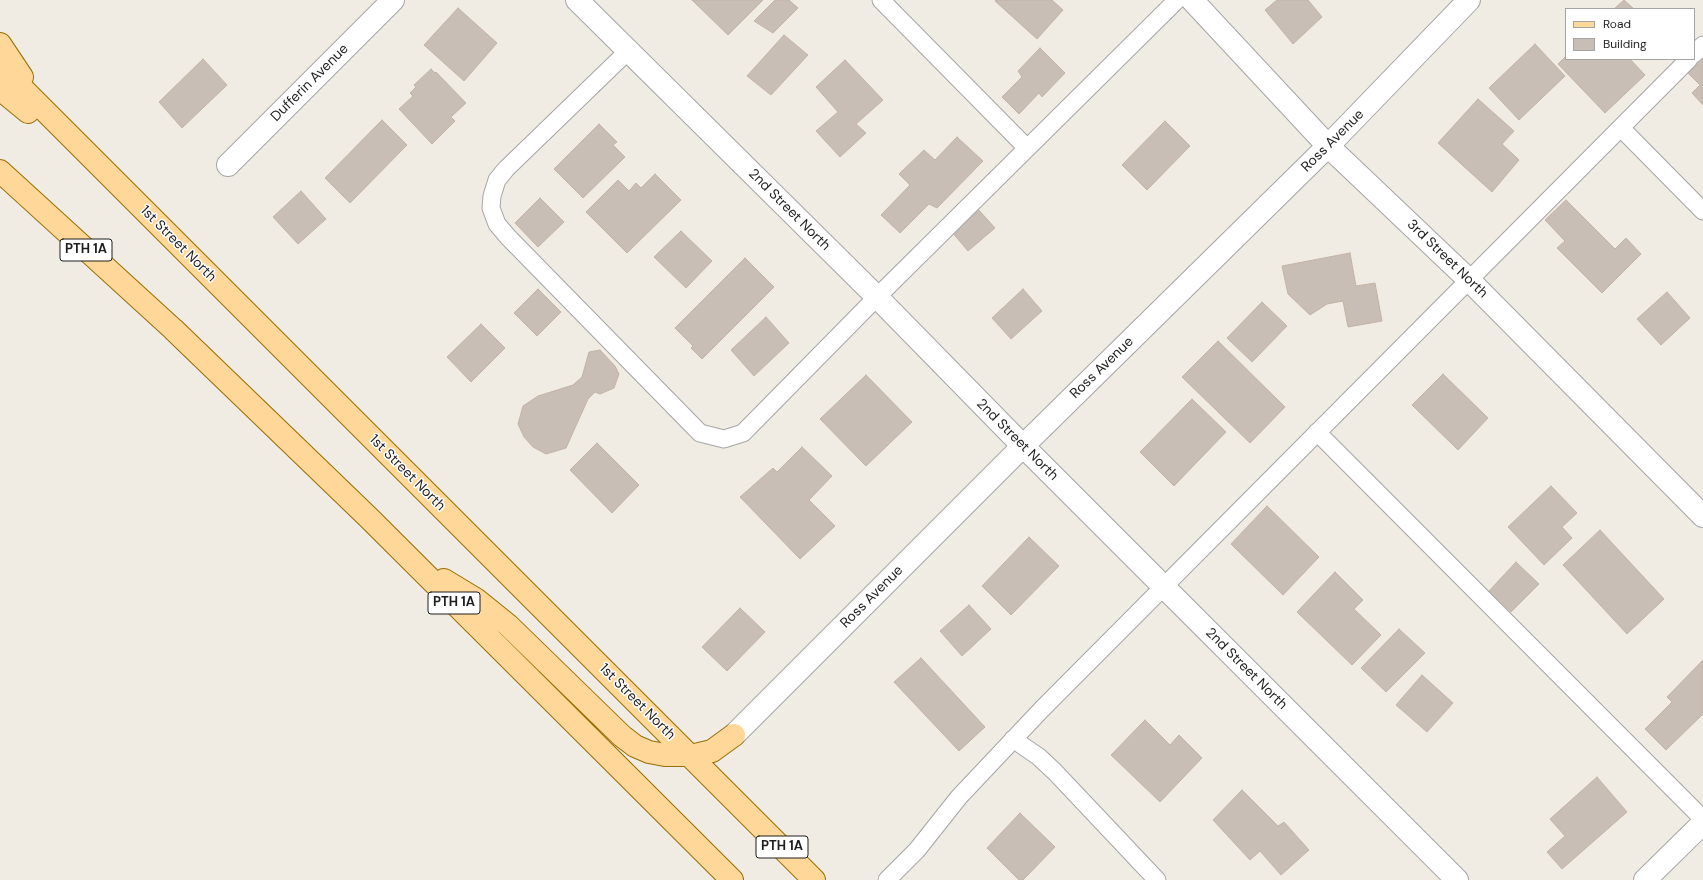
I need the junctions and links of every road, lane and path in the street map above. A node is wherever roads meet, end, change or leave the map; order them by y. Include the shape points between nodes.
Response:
1 (393, 0) edge
2 (578, 0) edge
3 (881, 0) edge
4 (1177, 0) edge
5 (1192, 0) edge
6 (1470, 0) edge
7 (0, 44) edge
8 (1703, 45) edge
9 (628, 51) junction
10 (1695, 53) edge
11 (1688, 60) edge
12 (0, 66) edge
13 (0, 89) edge
14 (48, 114) junction
15 (1621, 128) junction
16 (1328, 146) junction
17 (1027, 148) junction
18 (228, 165) dead end
19 (0, 171) edge
20 (0, 183) edge
21 (1703, 211) edge
22 (163, 229) junction
23 (1469, 280) junction
24 (877, 297) junction
25 (173, 329) junction
26 (1317, 432) junction
27 (1023, 446) junction
28 (1703, 516) edge
29 (402, 550) junction
30 (1163, 586) junction
31 (734, 735) junction
32 (1013, 739) junction
33 (690, 756) junction
34 (749, 814) junction
35 (1703, 819) edge
36 (1703, 823) edge
37 (732, 880) edge
38 (814, 880) edge
39 (887, 880) edge
40 (1157, 880) edge
41 (1457, 880) edge
42 (1645, 880) edge

1 - 18 street, Dufferin Avenue
2 - 9 street, 2nd Street North
3 - 17 lane
4 - 17 lane
5 - 16 street, 3rd Street North
6 - 16 street, Ross Avenue
7 - 14 main road
8 - 10 lane
9 - 24 street, 2nd Street North
9 - 24 lane via 506,169 497,180 491,208 497,224 508,237 700,433 724,439 743,434
11 - 15 lane
12 - 14 main road, 1st Street North / PTH 1A
13 - 22 main road
14 - 22 main road, 1st Street North / PTH 1A
15 - 21 lane
15 - 23 lane
16 - 23 street, 3rd Street North
16 - 27 street, Ross Avenue
17 - 24 lane
19 - 25 main road, PTH 1A
20 - 25 main road
22 - 33 main road, 1st Street North / PTH 1A
23 - 26 lane
23 - 28 street, 3rd Street North
24 - 27 street, 2nd Street North
25 - 29 main road, PTH 1A
26 - 30 lane
26 - 35 lane
27 - 30 street, 2nd Street North
27 - 31 street, Ross Avenue
29 - 33 main road via 508,625 635,746 665,755
29 - 37 main road, PTH 1A
30 - 32 lane
30 - 41 street, 2nd Street North
31 - 33 main road via 712,751
31 - 34 main road via 720,756 719,773
32 - 39 lane via 959,797 917,850
32 - 40 lane via 1055,772
33 - 34 main road, 1st Street North / PTH 1A
34 - 38 main road, 1st Street North / PTH 1A
36 - 42 street

